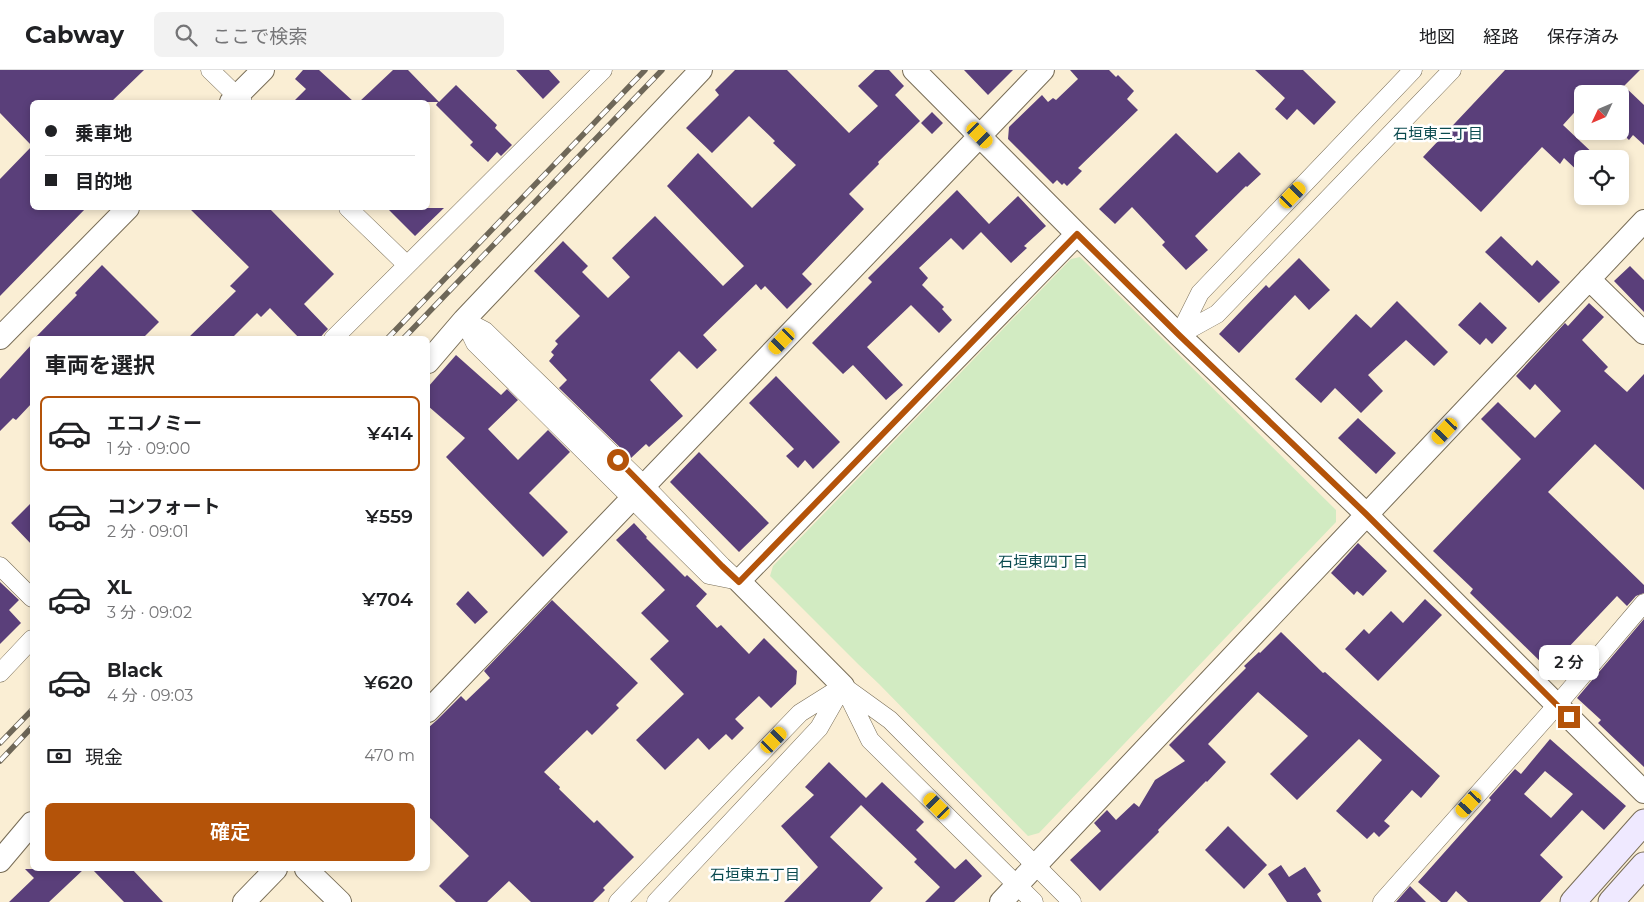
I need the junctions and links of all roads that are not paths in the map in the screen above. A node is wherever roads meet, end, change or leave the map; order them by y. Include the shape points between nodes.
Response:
1 (210, 70) edge
2 (263, 70) edge
3 (603, 70) edge
4 (701, 70) edge
5 (914, 70) edge
6 (1043, 70) edge
7 (1413, 70) edge
8 (1452, 70) edge
9 (236, 100) edge
10 (238, 100) edge
11 (980, 135) junction
12 (126, 210) edge
13 (350, 210) edge
14 (1644, 221) edge
15 (1077, 234) junction
16 (407, 266) junction
17 (1589, 279) junction
18 (464, 320) junction
19 (1644, 333) edge
20 (1179, 335) junction
21 (336, 336) edge
22 (0, 338) edge
23 (430, 360) edge
24 (638, 491) junction
25 (1366, 514) junction
26 (0, 566) edge
27 (739, 582) junction
28 (30, 596) edge
29 (1644, 603) edge
30 (30, 641) edge
31 (0, 673) edge
32 (843, 686) junction
33 (1557, 705) junction
34 (430, 709) edge
35 (1644, 792) edge
36 (1644, 822) edge
37 (30, 825) edge
38 (0, 861) edge
39 (1035, 865) junction
40 (1644, 865) edge
41 (274, 871) edge
42 (308, 871) edge
43 (1017, 885) junction
44 (244, 902) edge
45 (340, 902) edge
46 (618, 902) edge
47 (656, 902) edge
48 (1001, 902) edge
49 (1034, 902) edge
50 (1072, 902) edge
51 (1382, 902) edge
52 (1573, 902) edge
53 (1611, 902) edge

1 - 9 street
2 - 10 street
3 - 16 street
4 - 18 street
5 - 11 street
6 - 11 street
7 - 20 street via 1200,293
8 - 20 street via 1216,314
11 - 15 street
11 - 24 street
12 - 22 street
13 - 16 street
14 - 17 street
15 - 20 street
15 - 27 street
16 - 21 street
17 - 19 street
17 - 25 street
18 - 23 street
18 - 24 street via 485,331
20 - 25 street
24 - 27 street
24 - 34 street
25 - 33 street
25 - 39 street
26 - 28 street
27 - 32 street
29 - 33 street
30 - 31 street
32 - 39 street via 890,720
32 - 43 street via 870,740
32 - 46 street via 800,713
32 - 47 street via 819,728
33 - 35 street
33 - 51 street
36 - 52 main road
37 - 38 street
39 - 43 street
39 - 50 street
40 - 53 main road
41 - 44 street
42 - 45 street
43 - 48 street
43 - 49 street

